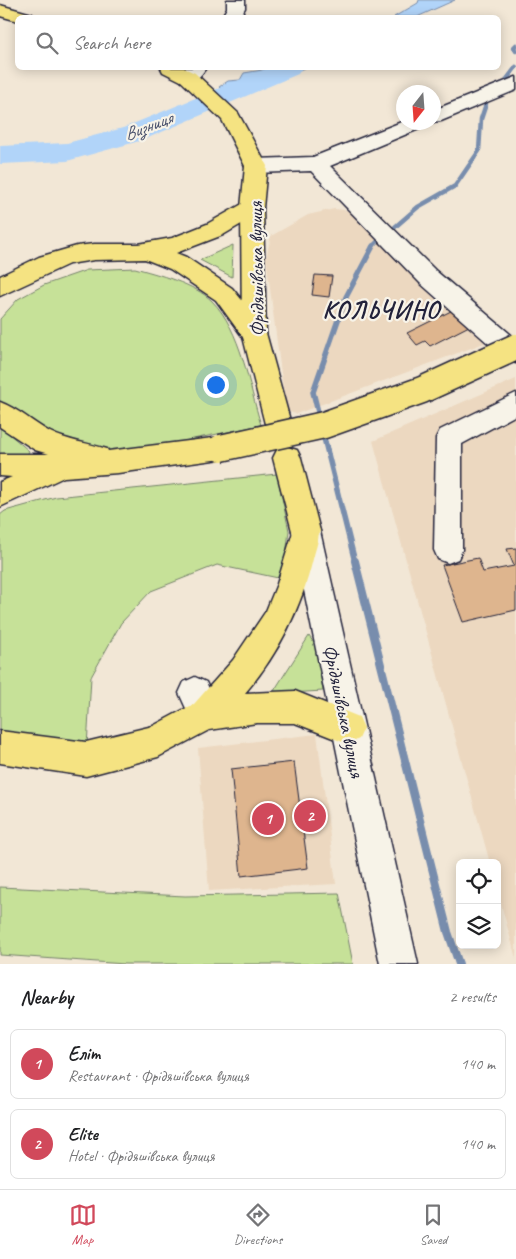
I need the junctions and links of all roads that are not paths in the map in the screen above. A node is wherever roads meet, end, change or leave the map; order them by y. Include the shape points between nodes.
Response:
1 (236, 0) edge
2 (0, 10) edge
3 (16, 15) edge
4 (232, 15) edge
5 (192, 72) edge
6 (516, 83) edge
7 (441, 113) edge
8 (399, 130) edge
9 (316, 164) junction
10 (256, 166) junction
11 (252, 208) junction
12 (147, 251) junction
13 (0, 287) edge
14 (254, 333) junction
15 (516, 347) edge
16 (516, 353) edge
17 (516, 403) edge
18 (0, 413) edge
19 (278, 424) dead end
20 (287, 458) dead end
21 (118, 462) junction
22 (0, 465) edge
23 (62, 466) junction
24 (0, 495) edge
25 (306, 531) junction
26 (448, 550) dead end
27 (200, 704) junction
28 (348, 728) junction
29 (0, 747) edge
30 (399, 964) edge

1 - 4 street
2 - 3 main road
5 - 10 main road via 205,91 231,117
6 - 7 street
8 - 9 street
9 - 10 street
9 - 16 street via 428,276
10 - 11 main road, Фрідяшівська вулиця
11 - 12 main road via 232,222 187,241
11 - 14 main road, Фрідяшівська вулиця
12 - 13 main road via 78,253 33,269
12 - 14 main road via 178,263 224,294
14 - 19 main road, Фрідяшівська вулиця
15 - 21 main road, bridge via 422,390 324,425 221,448
17 - 26 street via 449,438
18 - 21 main road via 44,442
20 - 25 main road, Фрідяшівська вулиця
21 - 23 main road
22 - 23 main road
23 - 24 main road
25 - 27 main road via 292,584 277,620 244,672
25 - 28 street, Фрідяшівська вулиця
27 - 28 main road via 295,707
27 - 29 main road via 158,741 86,759
28 - 30 street, Фрідяшівська вулиця

